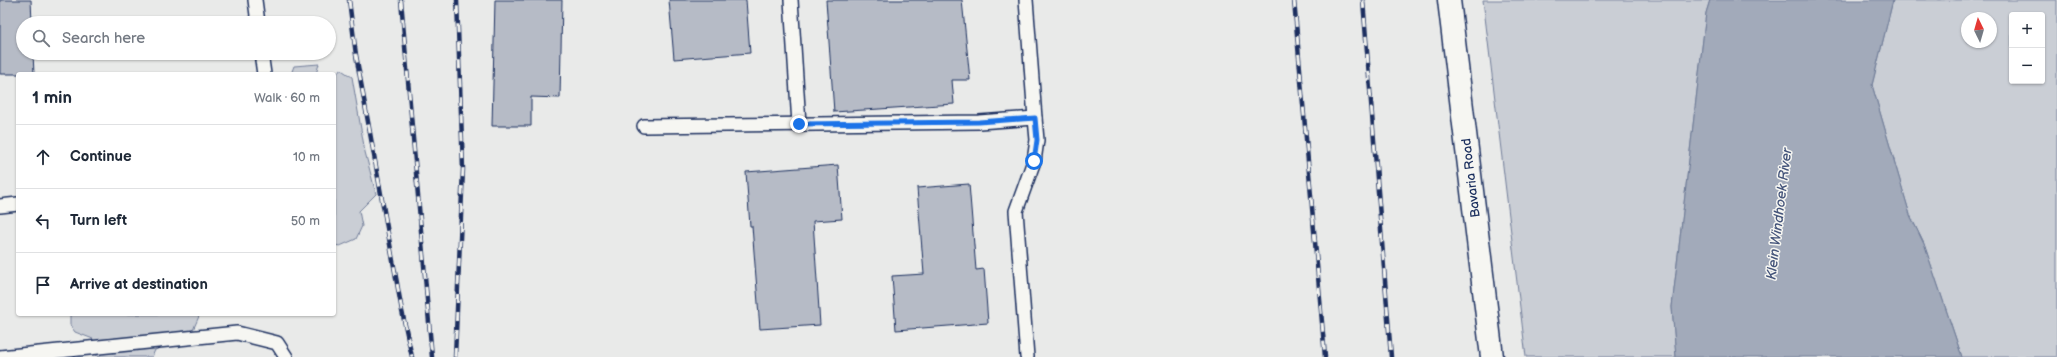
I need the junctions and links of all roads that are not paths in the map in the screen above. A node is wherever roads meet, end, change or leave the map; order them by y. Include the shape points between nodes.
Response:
1 (255, 0) edge
2 (791, 0) edge
3 (1026, 0) edge
4 (1450, 0) edge
5 (257, 16) edge
6 (262, 60) edge
7 (264, 72) edge
8 (1035, 118) junction
9 (799, 124) junction
10 (644, 126) dead end
11 (16, 204) edge
12 (0, 206) edge
13 (0, 357) edge
14 (286, 357) edge
15 (1027, 357) edge
16 (1492, 357) edge

1 - 5 lane
2 - 9 lane
3 - 8 lane
4 - 16 street, Bavaria Road
6 - 7 lane
8 - 9 lane via 979,122
8 - 15 lane via 1037,140 1034,161 1016,211
9 - 10 lane
11 - 12 lane
13 - 14 lane via 236,333 277,344

